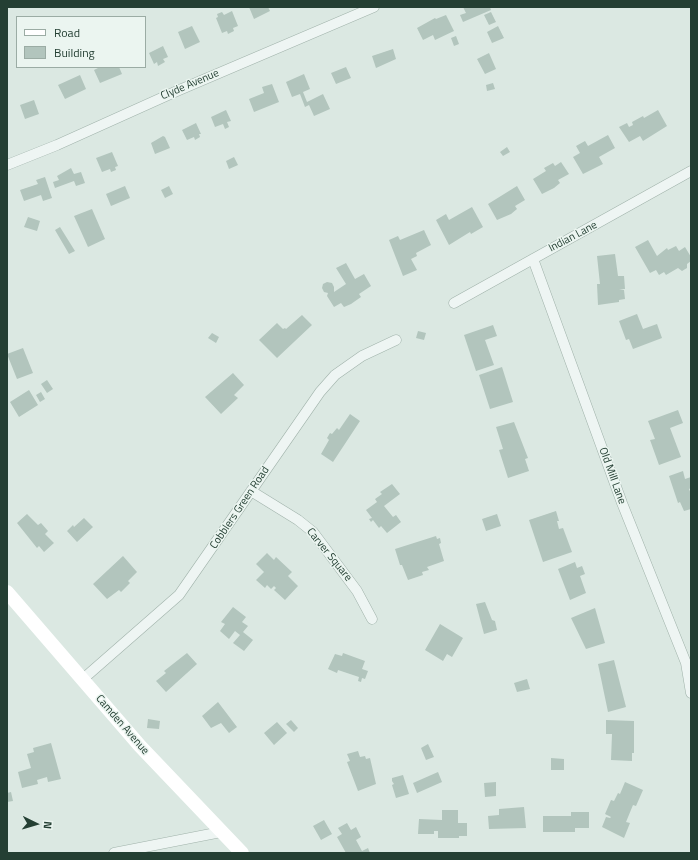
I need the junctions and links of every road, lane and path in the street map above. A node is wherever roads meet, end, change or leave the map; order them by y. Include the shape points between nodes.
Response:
1 (374, 7) edge
2 (7, 165) edge
3 (691, 172) edge
4 (533, 259) junction
5 (454, 303) dead end
6 (396, 340) dead end
7 (251, 491) junction
8 (7, 592) edge
9 (372, 619) dead end
10 (83, 679) junction
11 (691, 693) edge
12 (221, 832) junction
13 (114, 853) edge
14 (242, 853) edge

1 - 2 street, Clyde Avenue
3 - 4 street, Indian Lane
4 - 5 street, Indian Lane
4 - 11 street, Old Mill Lane via 622,503 686,663
6 - 7 street, Cobblers Green Road via 362,356 336,375 306,410
7 - 9 street, Carver Square via 313,532 357,591
7 - 10 street, Cobblers Green Road via 179,595
8 - 10 street, Camden Avenue
10 - 12 street, Camden Avenue via 140,746
12 - 13 street
12 - 14 street, Camden Avenue

